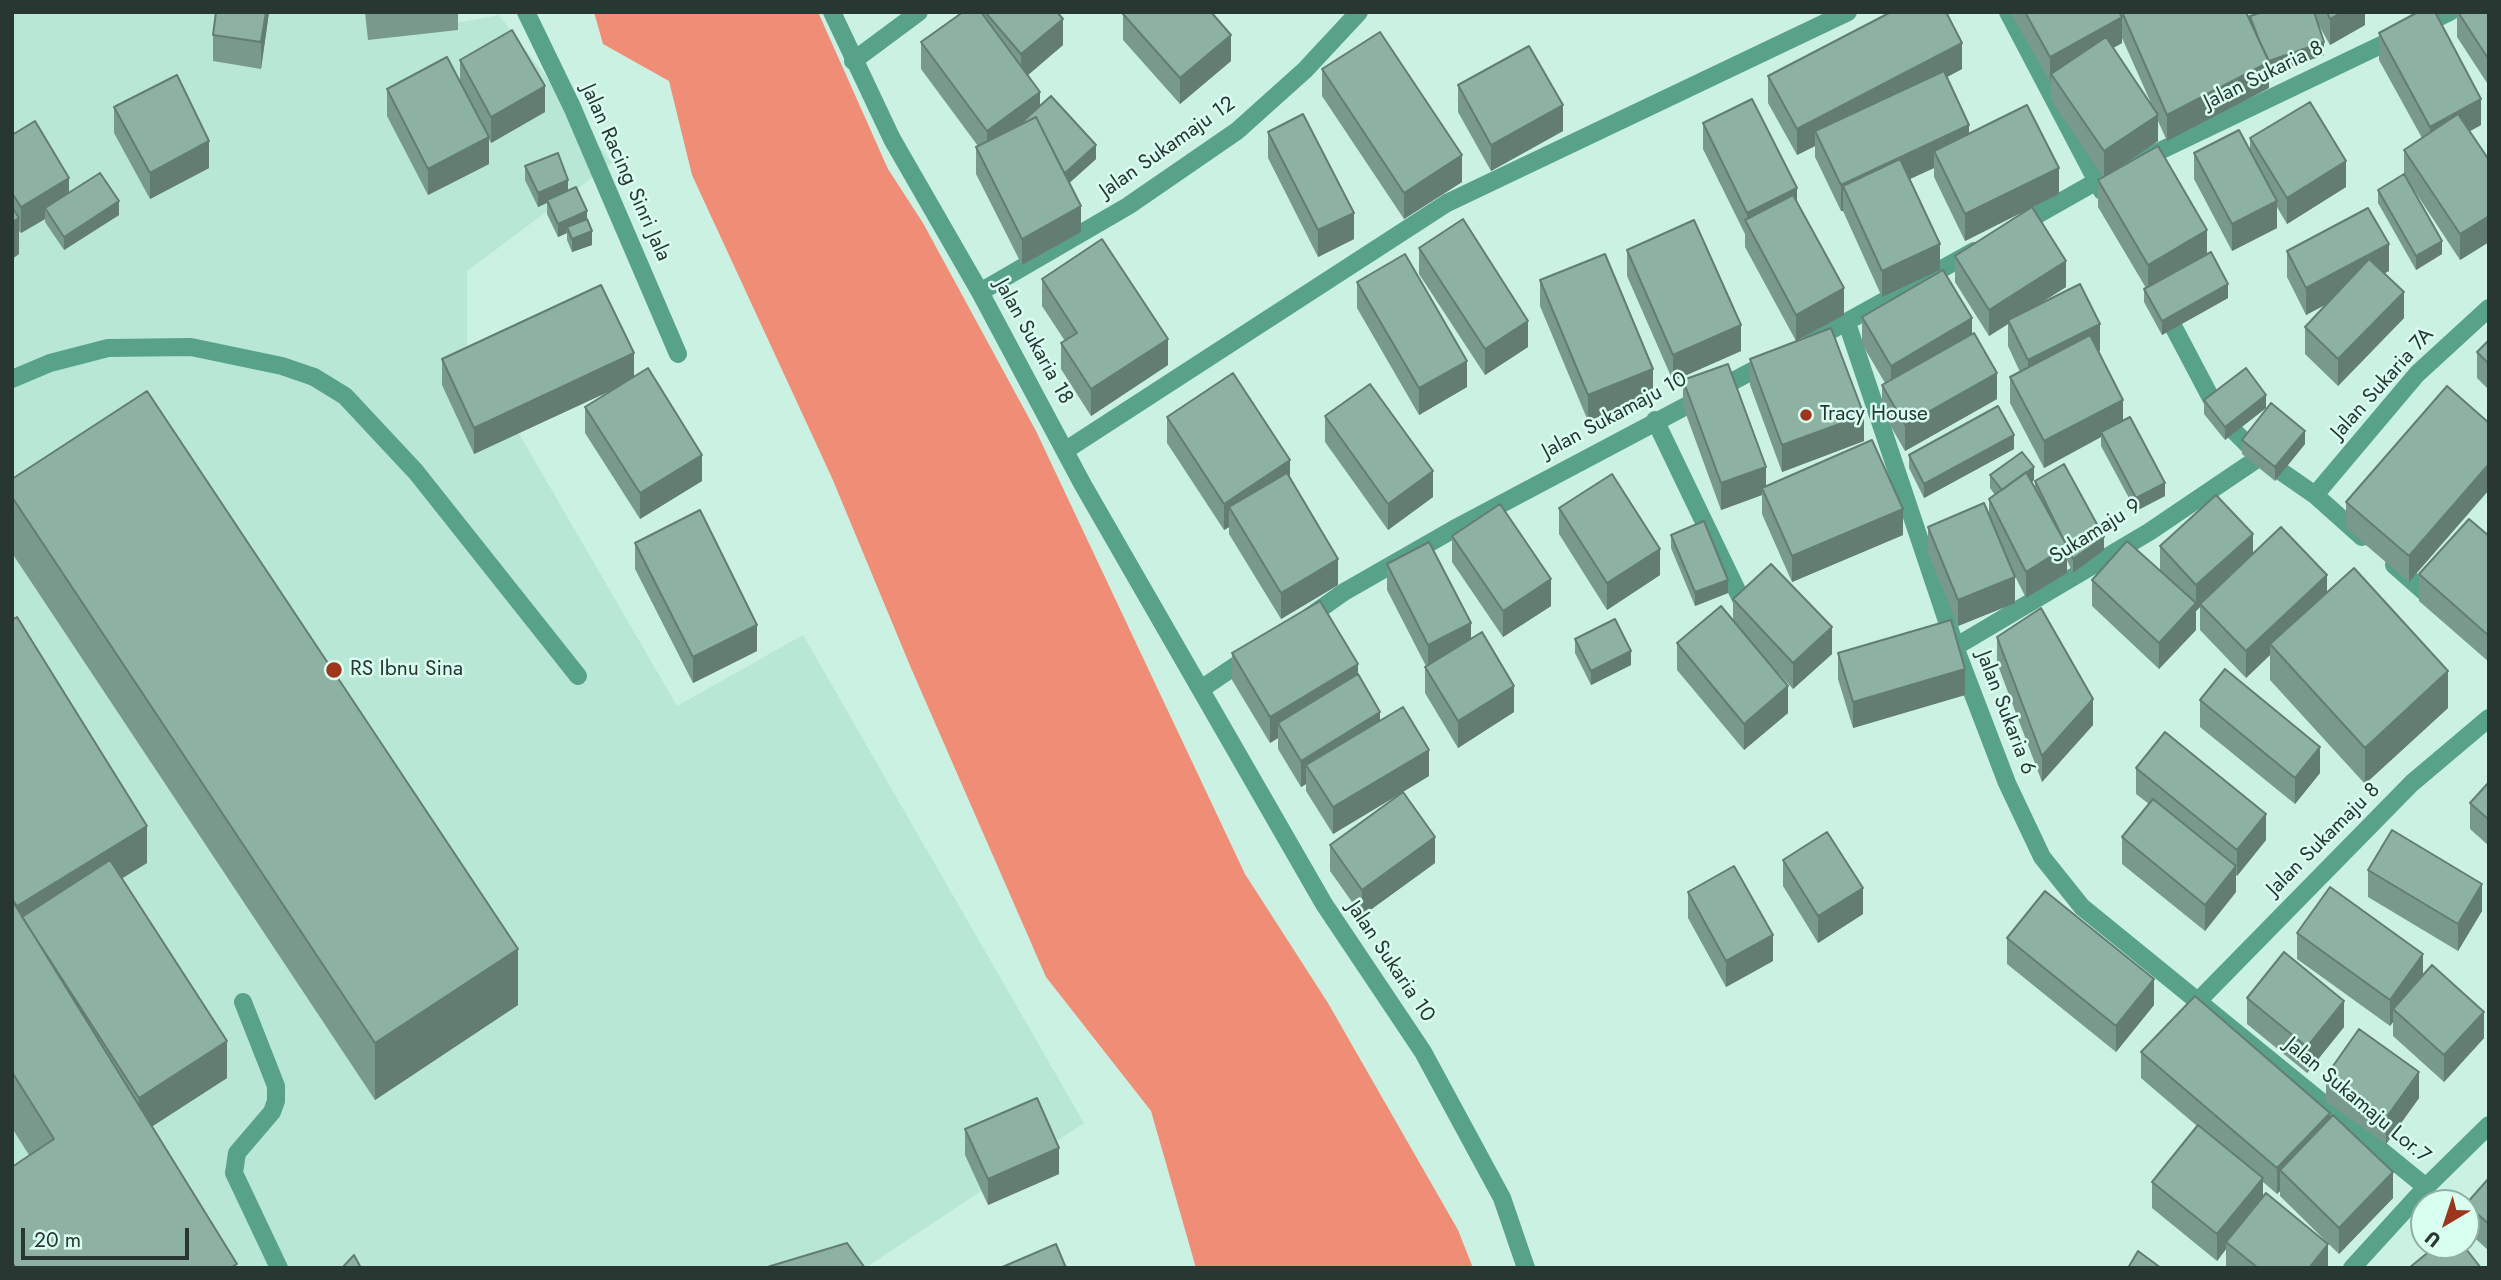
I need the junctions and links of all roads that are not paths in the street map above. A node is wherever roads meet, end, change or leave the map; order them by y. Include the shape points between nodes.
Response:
1 (526, 12) edge
2 (832, 12) edge
3 (919, 12) edge
4 (1359, 12) edge
5 (1848, 12) edge
6 (2008, 12) edge
7 (2450, 12) edge
8 (853, 61) junction
9 (2097, 181) junction
10 (2110, 205) edge
11 (2155, 290) edge
12 (980, 292) junction
13 (2489, 307) edge
14 (1847, 323) junction
15 (678, 354) dead end
16 (12, 379) edge
17 (1655, 420) junction
18 (1066, 450) junction
19 (2260, 457) junction
20 (2315, 495) junction
21 (1742, 603) edge
22 (2448, 612) edge
23 (1289, 629) edge
24 (1267, 645) edge
25 (1955, 647) junction
26 (578, 676) dead end
27 (1201, 689) junction
28 (2489, 718) edge
29 (2198, 1001) junction
30 (243, 1002) dead end
31 (2260, 1050) joint
32 (2489, 1125) edge
33 (2426, 1187) junction
34 (279, 1268) edge
35 (1526, 1268) edge
36 (2352, 1268) edge

1 - 15 street, Jalan Racing Sinri Jala
2 - 8 street, Jalan Sukaria 18
3 - 8 street
4 - 12 street, Jalan Sukamaju 12 via 1305,70 1237,131 1128,206
5 - 18 street via 1447,203
6 - 9 street
7 - 9 street, Jalan Sukaria 8
8 - 12 street, Jalan Sukaria 18
9 - 10 street
9 - 14 street, Jalan Sukamaju 10
11 - 19 street via 2212,400
12 - 18 street, Jalan Sukaria 18
13 - 20 street, Jalan Sukaria 7A via 2417,373
14 - 17 street, Jalan Sukamaju 10
14 - 25 street
16 - 26 street via 50,363 108,348 163,347 191,347 314,377 345,396 416,472
17 - 21 street
17 - 23 street, Jalan Sukamaju 10 via 1454,529
18 - 27 street, Jalan Sukaria 18
19 - 20 street
19 - 25 street, Jalan Sukaria 6 via 2149,532
20 - 22 street
24 - 27 street
25 - 29 street, Jalan Sukaria 6 via 2007,783 2042,857 2082,907
27 - 35 street, Jalan Sukaria 10 via 1324,904 1423,1052 1502,1198
28 - 29 street, Jalan Sukamaju 8 via 2412,783
29 - 31 street, Jalan Sukaria 6
30 - 34 street via 276,1086 276,1101 237,1153 234,1173
31 - 33 street, Jalan Sukamaju Lor.7
32 - 33 street, Jalan Sukamaju Lor.7
33 - 36 street, Jalan Sukamaju Lor.7

